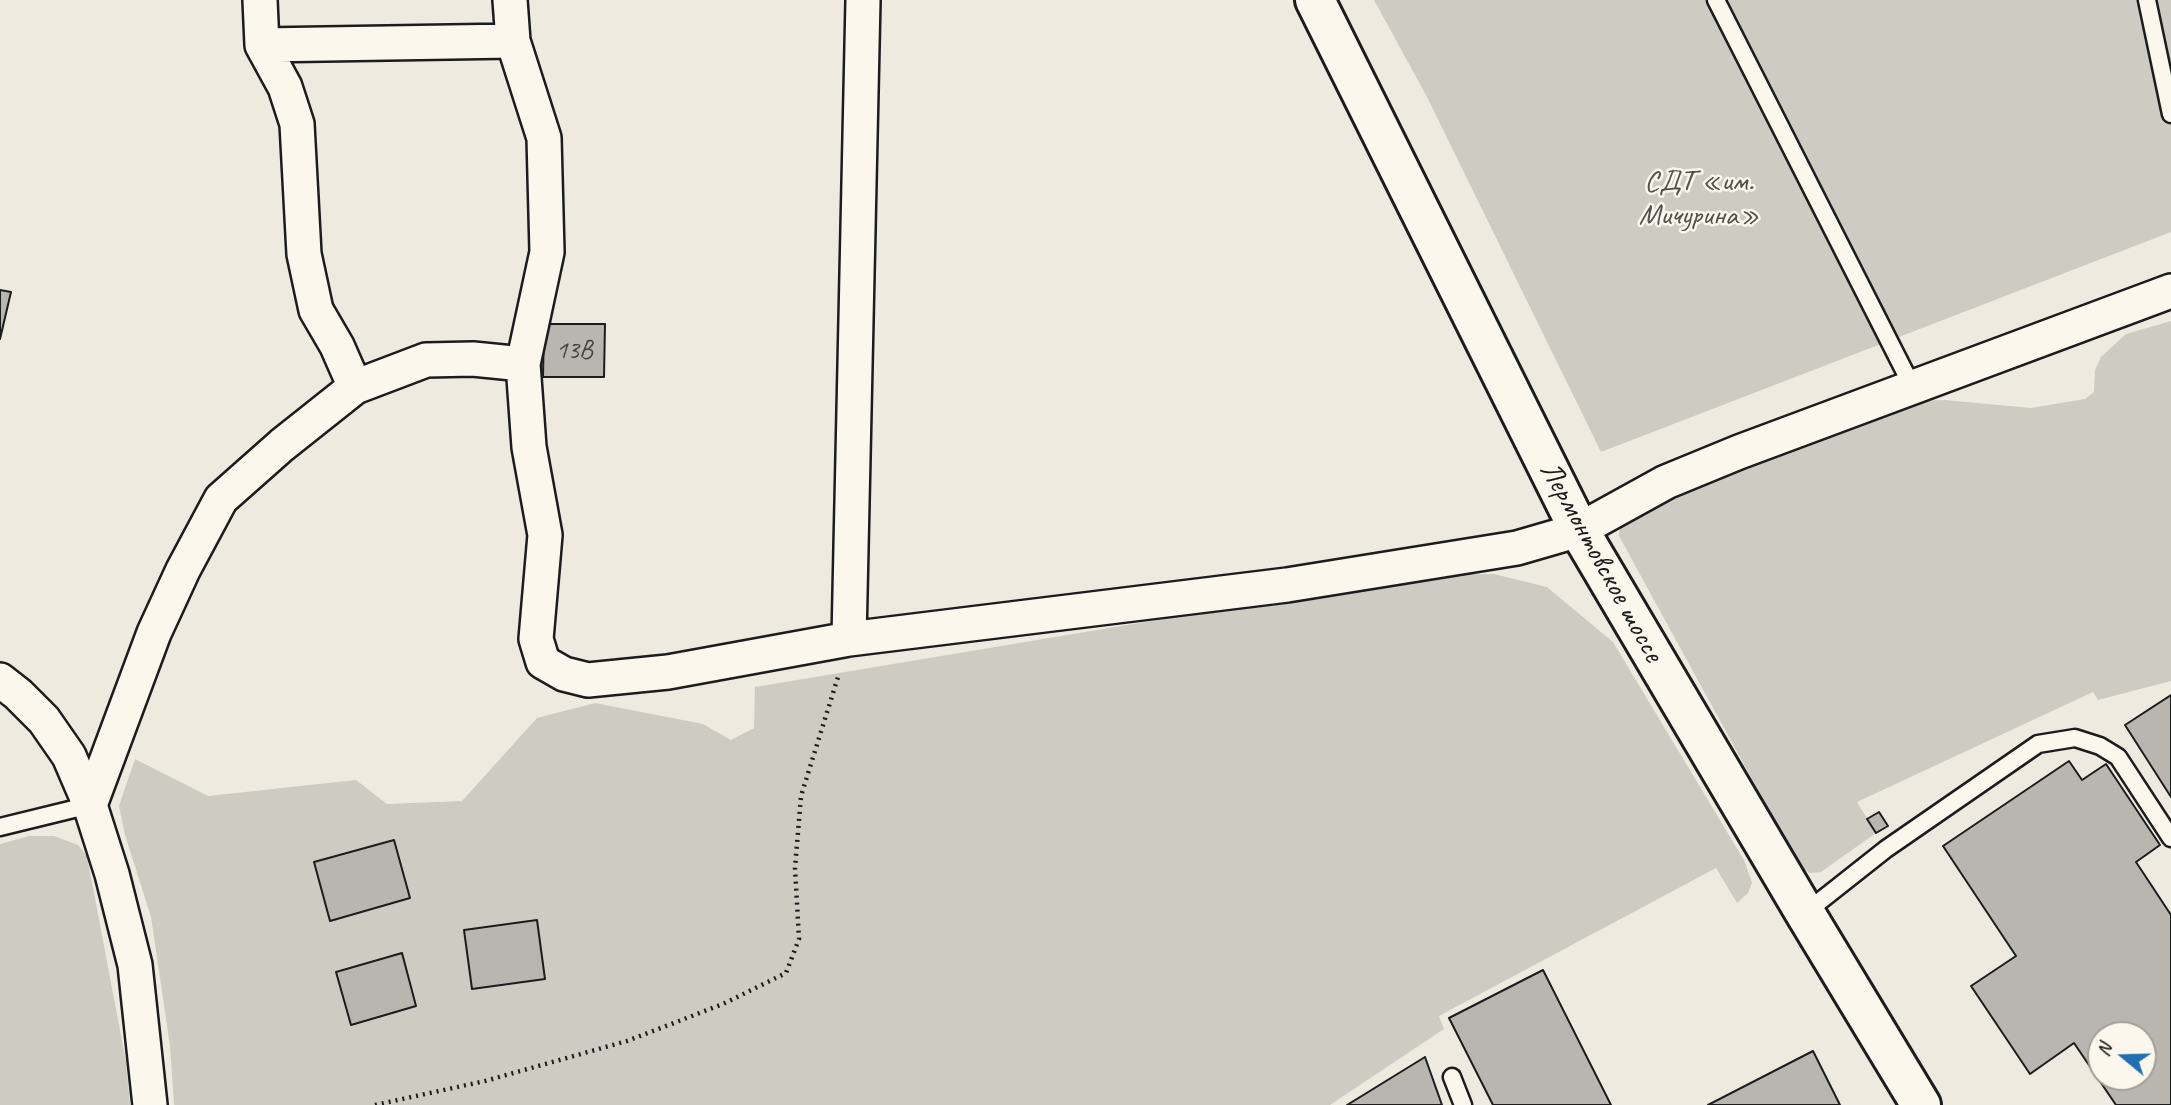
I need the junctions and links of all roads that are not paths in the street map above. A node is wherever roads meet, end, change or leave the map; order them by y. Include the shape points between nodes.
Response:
1 (260, 0) edge
2 (510, 0) edge
3 (863, 0) edge
4 (1315, 0) edge
5 (1716, 0) edge
6 (2147, 0) edge
7 (513, 41) junction
8 (262, 45) junction
9 (2171, 114) edge
10 (2171, 290) edge
11 (523, 364) junction
12 (355, 387) junction
13 (1913, 388) junction
14 (1579, 530) junction
15 (849, 639) junction
16 (0, 680) edge
17 (90, 805) junction
18 (0, 827) edge
19 (2171, 838) edge
20 (1805, 913) junction
21 (1452, 1077) dead end
22 (150, 1105) edge
23 (1463, 1105) edge
24 (1921, 1105) edge

1 - 8 street
2 - 7 street
3 - 15 street
4 - 14 street, Лермонтовское шоссе
5 - 13 lane
6 - 9 lane
7 - 8 street
7 - 11 street via 544,138 547,252
8 - 12 street via 285,87 297,124 304,254 316,310
10 - 13 street
11 - 12 street via 426,360
11 - 15 street via 529,447 545,535 536,639 543,662 588,680 668,672
12 - 17 street via 221,499 154,634
13 - 14 street via 1666,482
14 - 15 street via 1517,548 1287,585
14 - 20 street, Лермонтовское шоссе
16 - 17 street via 44,720 69,756
17 - 18 lane
17 - 22 street via 135,965
19 - 20 lane via 2119,757 2075,738 2038,744 1886,849
20 - 24 street, Лермонтовское шоссе
21 - 23 lane

